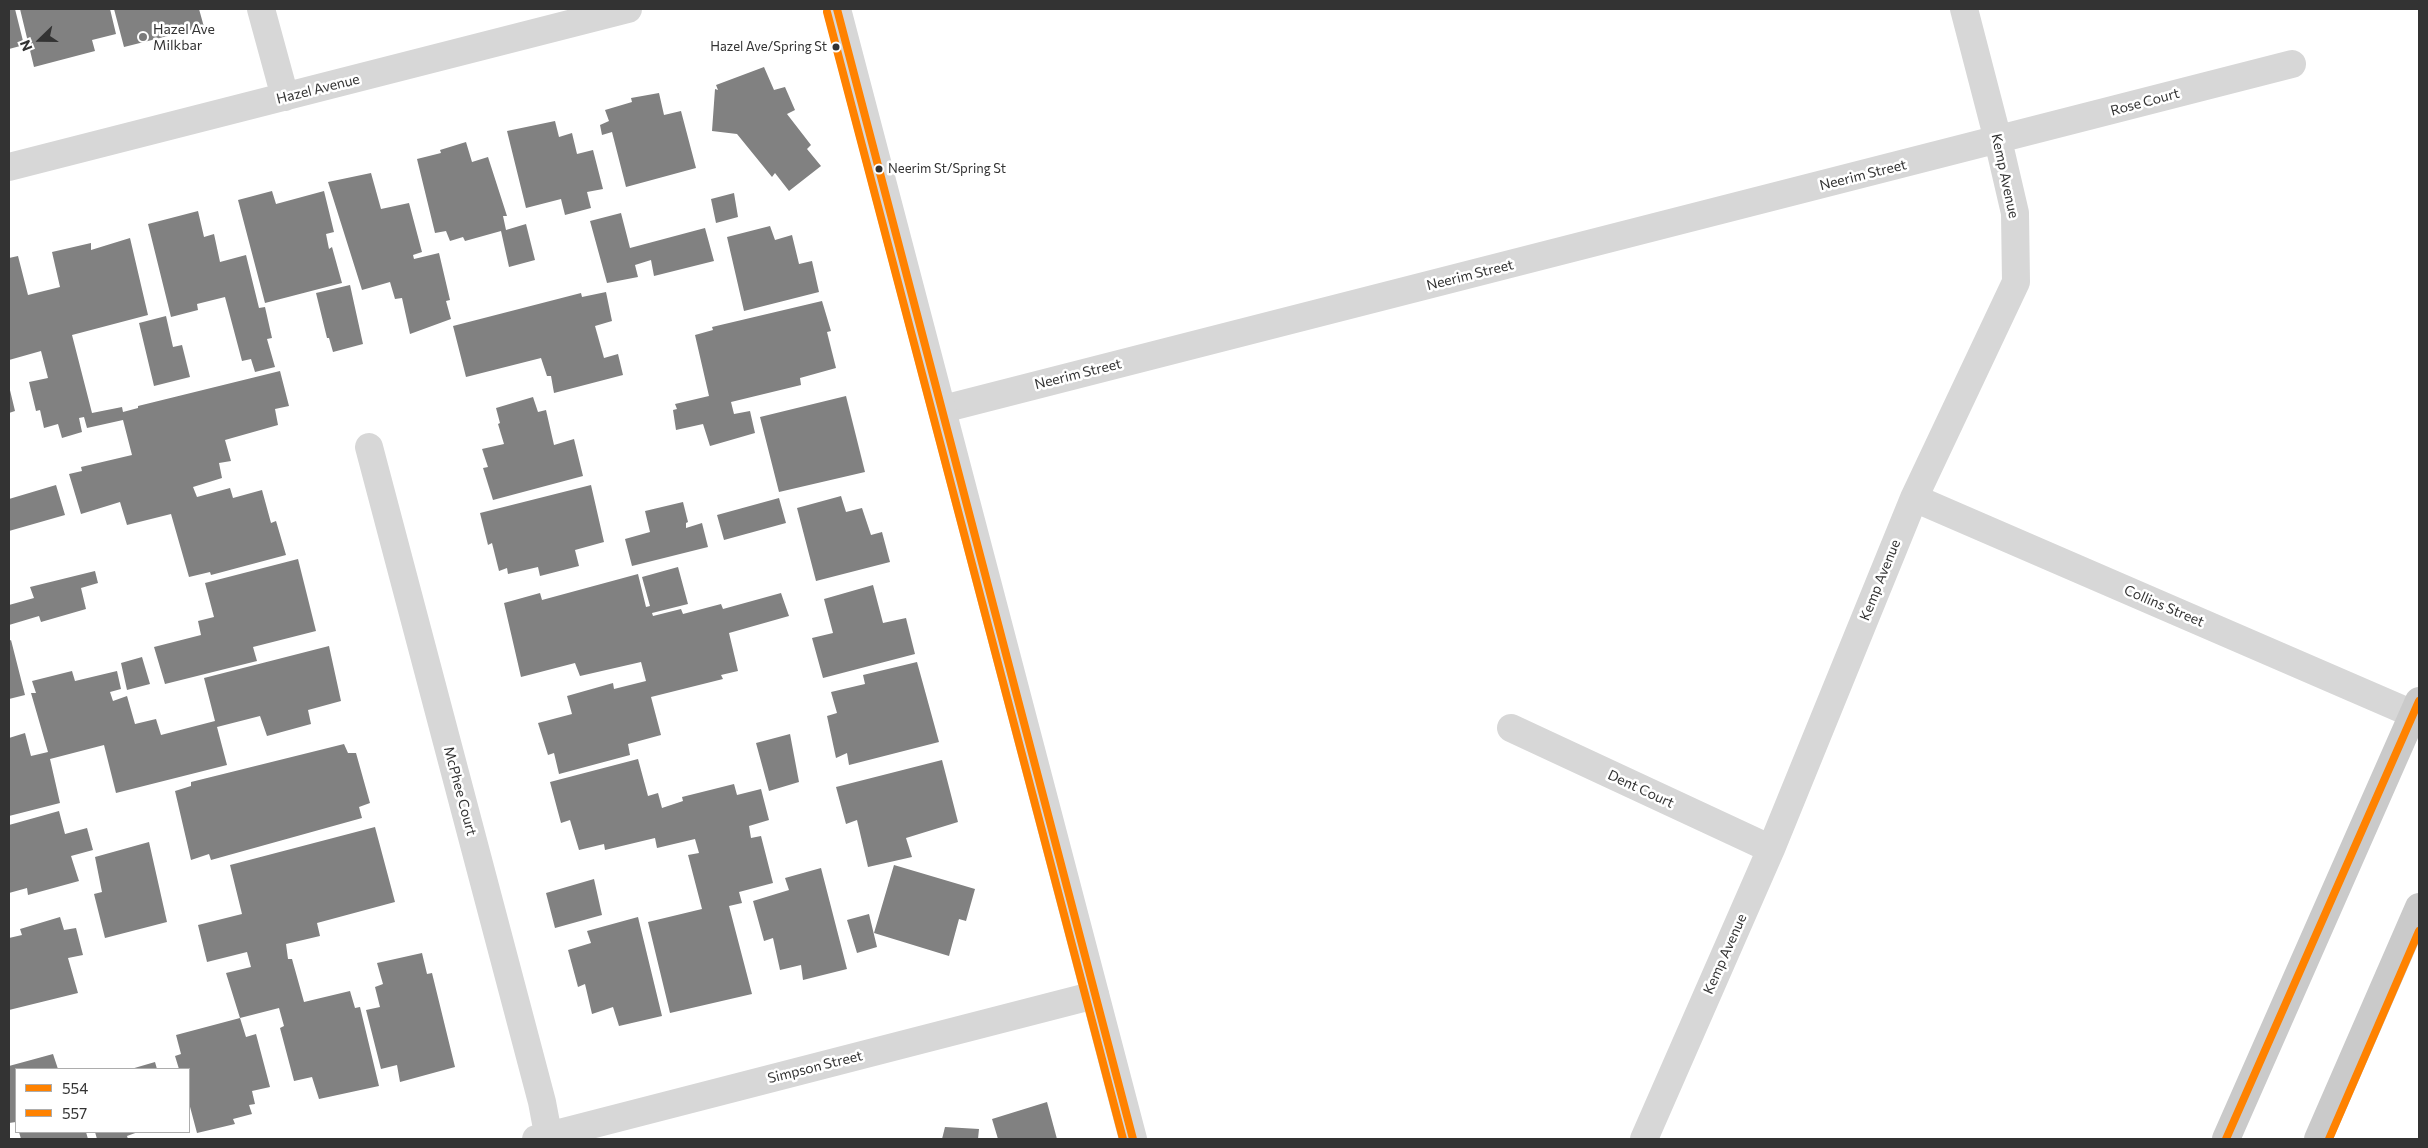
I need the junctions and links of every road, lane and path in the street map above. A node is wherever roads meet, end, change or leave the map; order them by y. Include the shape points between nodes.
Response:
1 (261, 9) edge
2 (628, 9) edge
3 (837, 9) edge
4 (1964, 9) edge
5 (2292, 64) dead end
6 (285, 97) junction
7 (1998, 140) junction
8 (9, 167) edge
9 (943, 409) junction
10 (369, 447) dead end
11 (1914, 498) junction
12 (2416, 708) edge
13 (1511, 728) dead end
14 (1770, 849) junction
15 (2419, 907) edge
16 (1095, 995) junction
17 (545, 1138) edge
18 (1133, 1139) edge
19 (1644, 1139) edge
20 (2226, 1139) edge
21 (2318, 1139) edge

1 - 6 street
2 - 6 street, Hazel Avenue
3 - 9 street
4 - 7 street, Kemp Avenue
5 - 7 street, Rose Court
6 - 8 street, Hazel Avenue
7 - 9 street, Neerim Street
7 - 11 street, Kemp Avenue via 2014,213 2016,282
9 - 16 street
10 - 17 street, McPhee Court
11 - 12 street, Collins Street
11 - 14 street, Kemp Avenue
12 - 20 main road
13 - 14 street, Dent Court
14 - 19 street, Kemp Avenue
15 - 21 main road
16 - 17 street, Simpson Street
16 - 18 street

